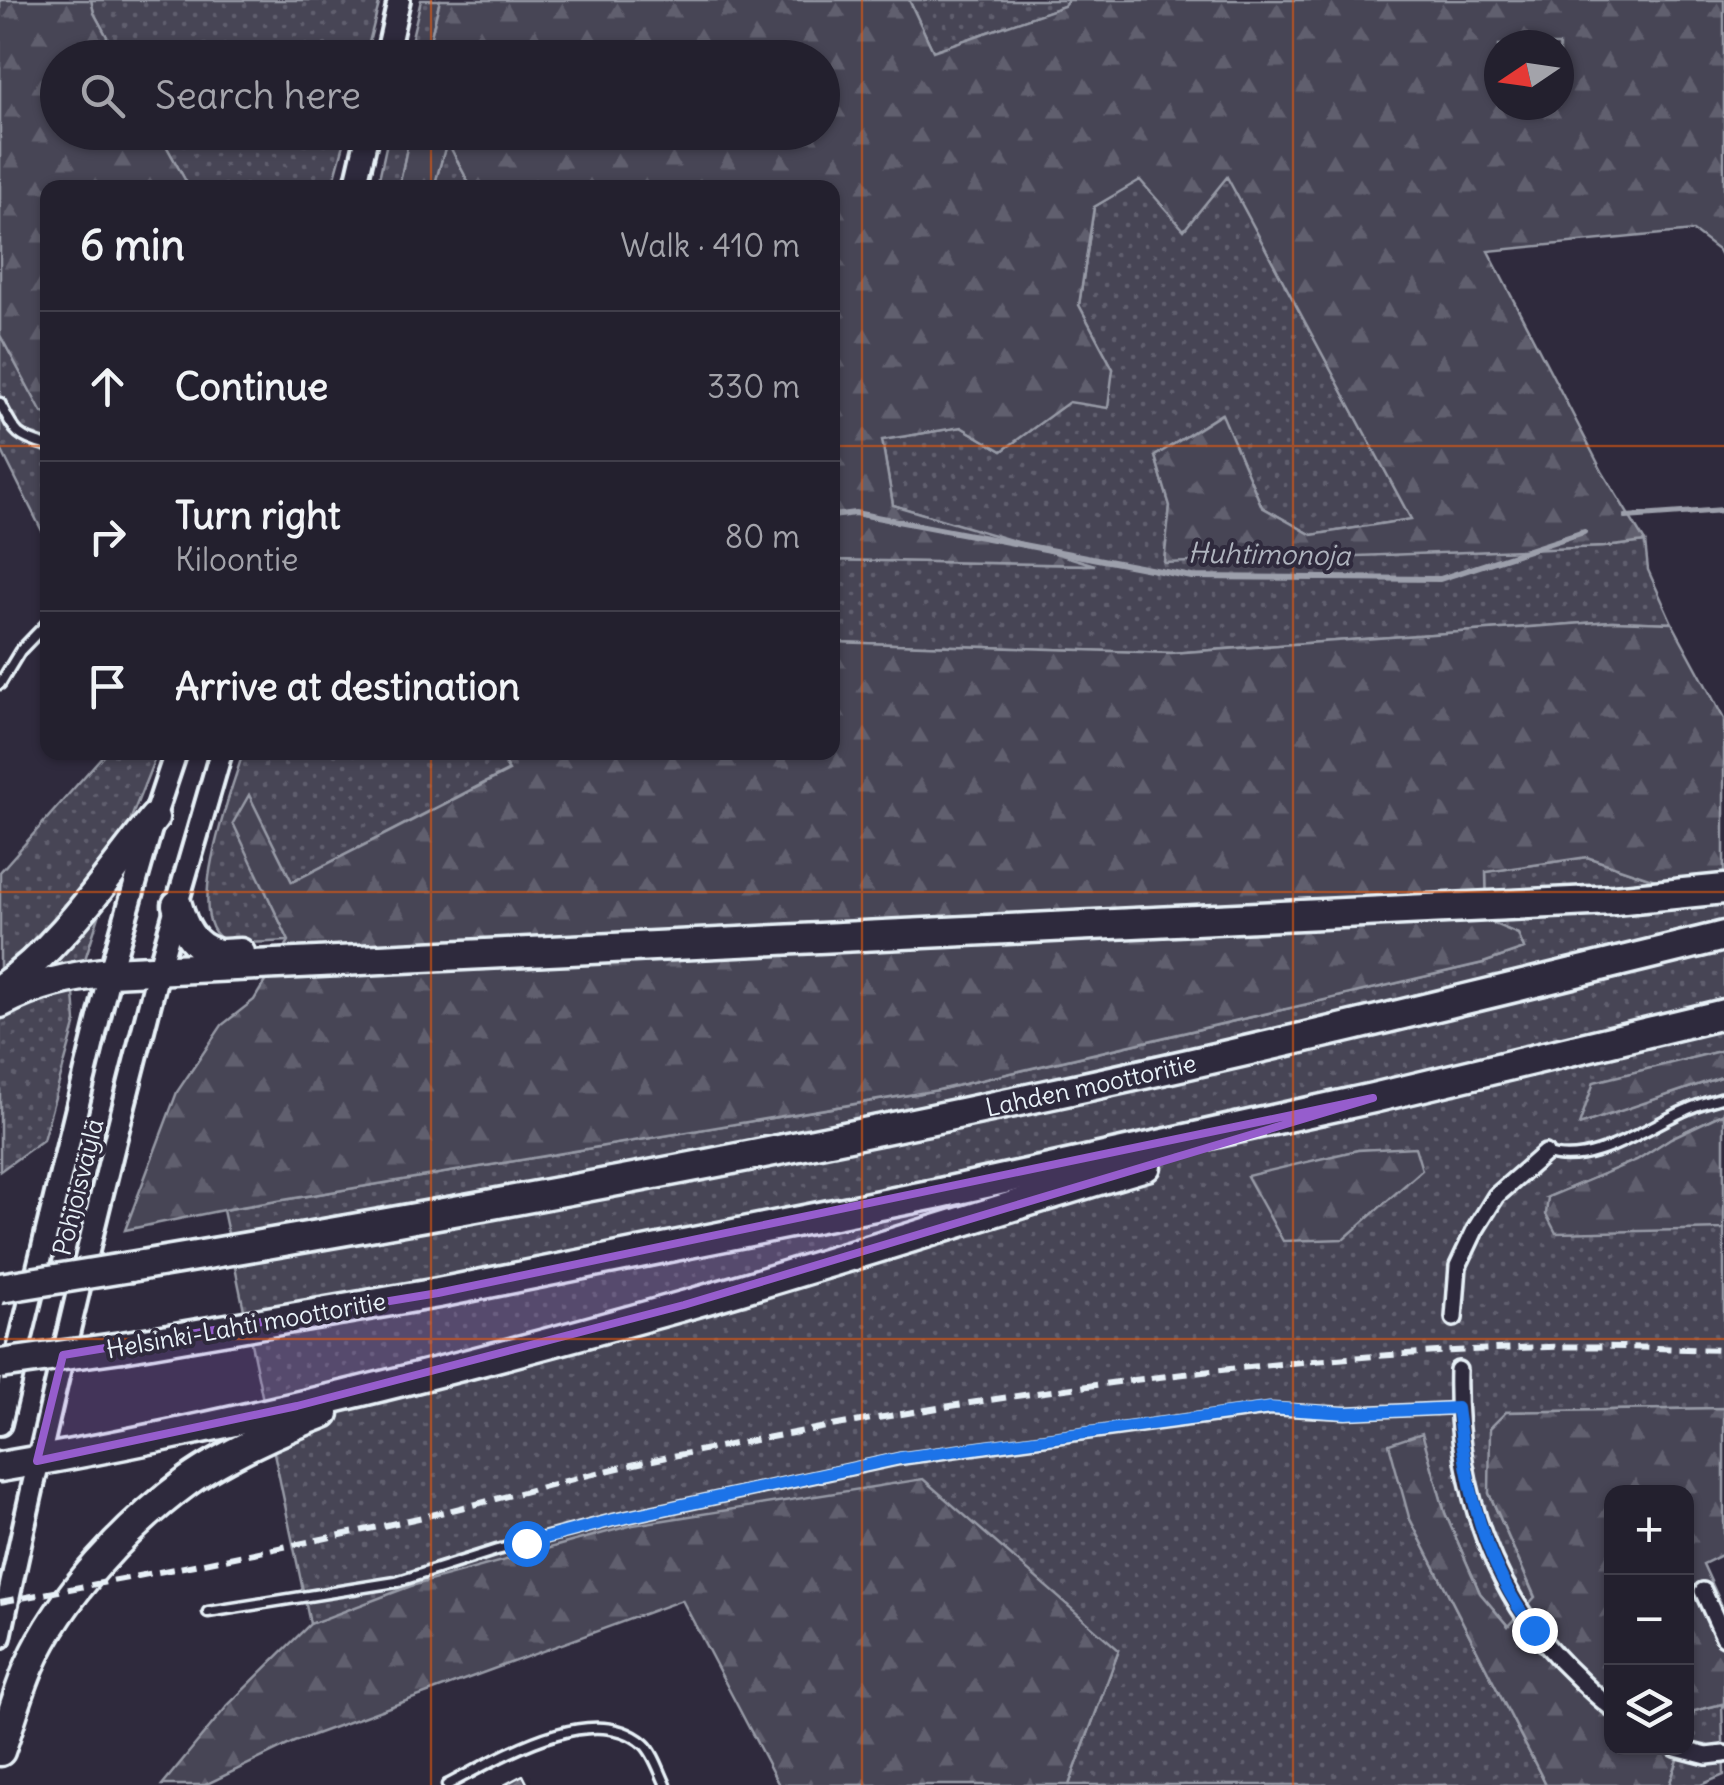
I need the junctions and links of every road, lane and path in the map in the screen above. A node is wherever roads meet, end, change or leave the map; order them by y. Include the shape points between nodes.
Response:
1 (398, 5) edge
2 (390, 40) edge
3 (364, 150) edge
4 (357, 180) edge
5 (0, 403) edge
6 (40, 444) edge
7 (40, 630) edge
8 (0, 684) edge
9 (173, 760) edge
10 (219, 760) edge
11 (154, 818) junction
12 (1724, 888) edge
13 (177, 905) junction
14 (1724, 936) edge
15 (280, 963) junction
16 (159, 969) junction
17 (110, 972) junction
18 (0, 989) edge
19 (0, 1003) edge
20 (1724, 1014) edge
21 (1724, 1097) edge
22 (1372, 1098) junction
23 (1545, 1153) joint
24 (0, 1288) edge
25 (1454, 1318) tunnel mouth
26 (0, 1364) edge
27 (1458, 1370) tunnel mouth
28 (439, 1372) junction
29 (1457, 1408) junction
30 (0, 1424) edge
31 (38, 1460) junction
32 (0, 1467) edge
33 (1703, 1591) dead end
34 (208, 1612) dead end
35 (0, 1637) edge
36 (1724, 1637) edge
37 (1604, 1701) edge
38 (0, 1751) edge
39 (1694, 1753) edge
40 (1724, 1754) edge
41 (447, 1785) edge
42 (666, 1785) edge

1 - 2 main road
3 - 4 main road
5 - 6 lane via 16,433
7 - 8 lane
9 - 11 main road, Pohjoisväylä
10 - 13 main road, Pohjoisväylä
11 - 17 main road, Pohjoisväylä
11 - 18 highway via 50,948
12 - 15 highway via 1576,902
13 - 15 highway via 192,940 216,954
13 - 16 main road, Pohjoisväylä
14 - 24 highway, Lahden moottoritie, bridge via 1052,1094 454,1212
15 - 16 highway
16 - 17 highway
16 - 31 main road, Pohjoisväylä
17 - 19 highway via 64,977
17 - 30 main road, Pohjoisväylä
20 - 22 highway
21 - 23 lane via 1607,1150 1558,1158
22 - 26 highway, Helsinki-Lahti moottoritie, bridge via 492,1282
22 - 28 highway
23 - 25 street via 1496,1196 1475,1230 1458,1266
27 - 29 street
28 - 31 highway
28 - 38 highway via 249,1446 189,1480 112,1546 30,1664
29 - 34 lane via 1270,1408 900,1458 613,1520 396,1582
29 - 37 street via 1473,1505 1516,1606 1553,1655
31 - 32 highway
31 - 35 main road, Pohjoisväylä
33 - 36 street
39 - 40 street
41 - 42 lane via 573,1728 616,1728 646,1745

